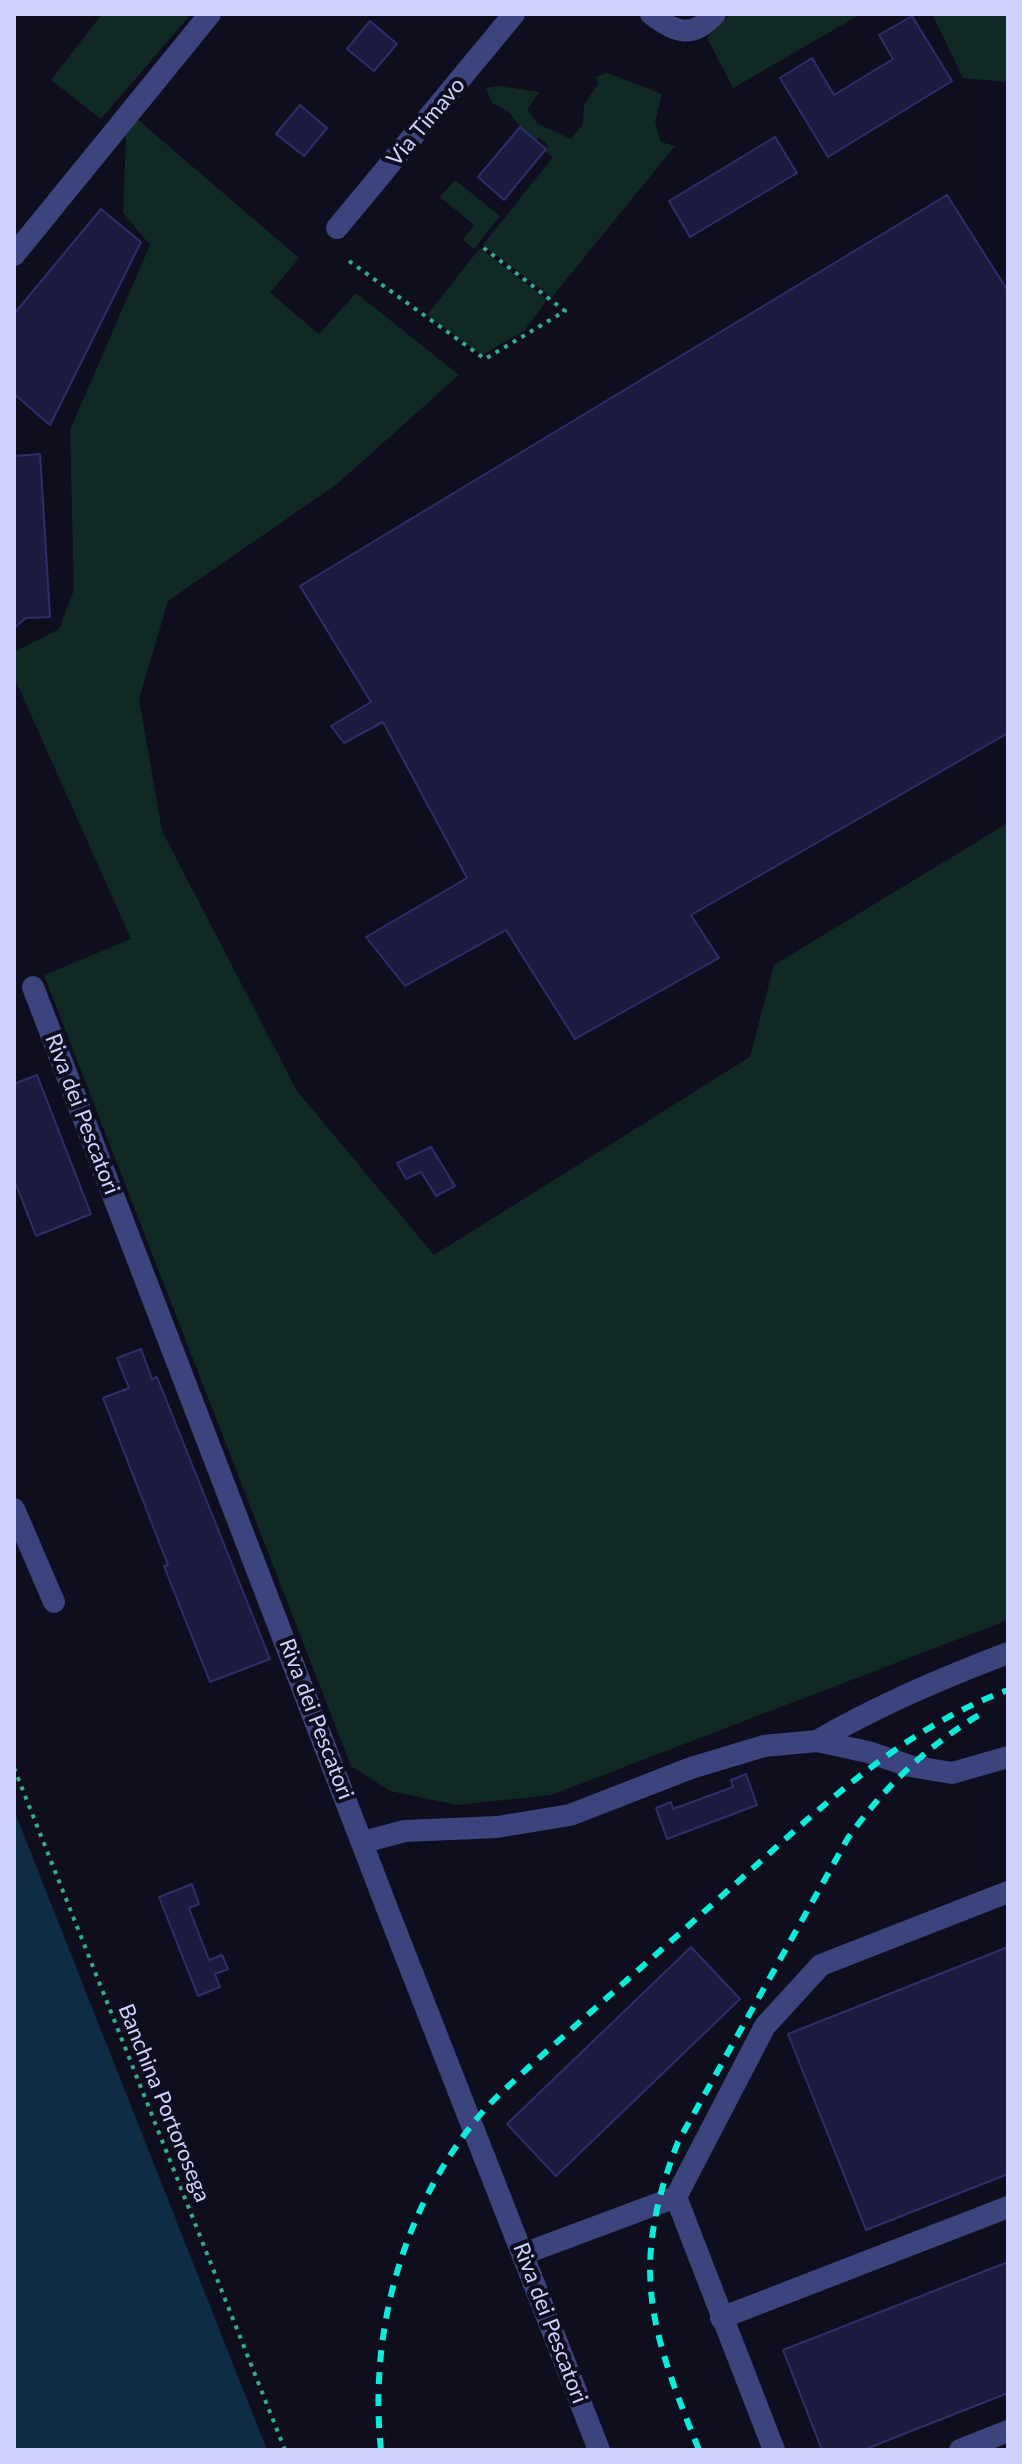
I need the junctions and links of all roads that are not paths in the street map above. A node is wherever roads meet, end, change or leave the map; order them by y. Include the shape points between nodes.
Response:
1 (210, 14) edge
2 (514, 14) edge
3 (651, 14) edge
4 (715, 14) edge
5 (337, 228) dead end
6 (14, 255) edge
7 (33, 987) dead end
8 (14, 1509) edge
9 (54, 1602) dead end
10 (1008, 1653) edge
11 (817, 1741) junction
12 (1008, 1757) edge
13 (363, 1842) junction
14 (1008, 1892) edge
15 (676, 2197) junction
16 (1008, 2207) edge
17 (523, 2254) junction
18 (721, 2318) junction
19 (1008, 2431) edge
20 (599, 2450) edge
21 (774, 2450) edge
22 (960, 2450) edge

1 - 6 street
2 - 5 street, Via Timavo
3 - 4 street via 681,31 694,31
7 - 13 street, Riva dei Pescatori
8 - 9 street
10 - 11 street via 934,1681
11 - 12 street via 952,1773
11 - 13 street via 764,1746 720,1759 570,1815 497,1827 405,1831
13 - 17 street, Riva dei Pescatori
14 - 15 street via 821,1965 765,2026
15 - 17 street
15 - 18 street
16 - 18 street
17 - 20 street, Riva dei Pescatori
18 - 21 street
19 - 22 street

